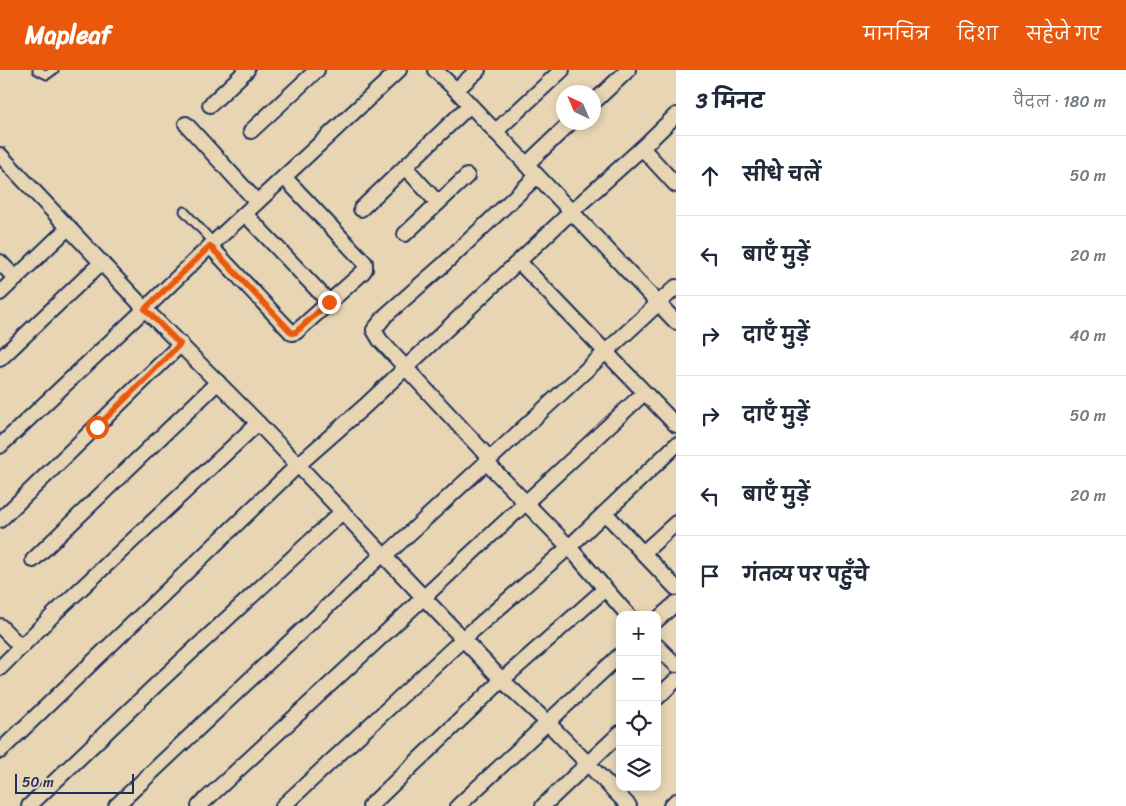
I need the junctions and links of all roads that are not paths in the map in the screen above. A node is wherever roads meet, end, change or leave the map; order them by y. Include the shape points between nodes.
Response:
1 (37, 70) edge
2 (54, 70) edge
3 (247, 70) edge
4 (317, 70) edge
5 (399, 70) edge
6 (434, 70) edge
7 (478, 70) edge
8 (562, 70) edge
9 (628, 70) edge
10 (456, 90) junction
11 (601, 95) edge
12 (210, 105) dead end
13 (469, 106) junction
14 (676, 115) edge
15 (186, 124) dead end
16 (563, 130) edge
17 (252, 131) dead end
18 (495, 132) junction
19 (642, 148) junction
20 (1, 157) edge
21 (526, 165) junction
22 (405, 167) junction
23 (284, 176) junction
24 (467, 176) dead end
25 (537, 176) junction
26 (676, 185) edge
27 (257, 202) junction
28 (438, 203) junction
29 (360, 210) dead end
30 (184, 211) dead end
31 (571, 212) junction
32 (245, 214) junction
33 (68, 226) junction
34 (405, 234) dead end
35 (212, 244) junction
36 (0, 262) edge
37 (102, 262) junction
38 (519, 262) junction
39 (16, 279) junction
40 (676, 287) edge
41 (0, 293) edge
42 (329, 302) junction
43 (658, 304) junction
44 (145, 309) junction
45 (676, 322) edge
46 (180, 344) junction
47 (606, 350) junction
48 (0, 359) edge
49 (406, 368) junction
50 (218, 382) junction
51 (644, 393) junction
52 (258, 423) junction
53 (676, 425) edge
54 (676, 444) edge
55 (0, 446) edge
56 (488, 460) junction
57 (298, 465) junction
58 (527, 503) junction
59 (342, 512) junction
60 (605, 513) junction
61 (0, 520) edge
62 (676, 523) edge
63 (569, 547) junction
64 (643, 553) junction
65 (384, 555) junction
66 (33, 560) dead end
67 (676, 588) edge
68 (605, 589) junction
69 (423, 597) junction
70 (676, 603) edge
71 (624, 611) edge
72 (661, 616) edge
73 (0, 626) edge
74 (463, 639) junction
75 (20, 647) junction
76 (661, 650) edge
77 (619, 656) edge
78 (676, 665) edge
79 (0, 668) edge
80 (502, 680) junction
81 (676, 680) edge
82 (661, 694) edge
83 (547, 722) junction
84 (616, 737) edge
85 (0, 751) edge
86 (588, 763) junction
87 (676, 801) edge
88 (626, 805) edge
89 (29, 806) edge
90 (116, 806) edge
91 (199, 806) edge
92 (283, 806) edge
93 (370, 806) edge
94 (458, 806) edge
95 (543, 806) edge
96 (671, 806) edge

1 - 2 lane via 47,75
3 - 12 street
4 - 17 street
5 - 23 street
6 - 10 street
7 - 10 street
8 - 18 street
9 - 11 street
10 - 13 street
13 - 18 street
13 - 22 street
14 - 19 street
15 - 27 street
16 - 21 street
18 - 21 street
19 - 26 street
19 - 31 street
20 - 33 street
21 - 25 street
22 - 28 street
22 - 29 street
23 - 27 street
23 - 42 street via 365,263 365,269
24 - 28 street
25 - 31 street
25 - 49 street via 376,326 376,334
27 - 32 street
28 - 34 street
30 - 35 lane
31 - 38 street
31 - 43 street
32 - 35 street
32 - 42 street
33 - 37 street
33 - 39 street
35 - 42 street via 292,333
35 - 44 street
36 - 39 street
37 - 44 street
37 - 48 street
38 - 47 street
38 - 49 street
39 - 41 street
40 - 43 street
43 - 45 street
43 - 47 street
44 - 46 street
44 - 55 street
46 - 50 street
46 - 61 street
47 - 51 street
47 - 56 street
49 - 56 street
49 - 57 street
50 - 52 street
50 - 66 street
51 - 53 street
51 - 58 street
52 - 57 street
52 - 75 street
54 - 60 street
56 - 58 street
56 - 65 street
57 - 59 street
57 - 85 street
58 - 63 street
58 - 69 street
59 - 65 street
59 - 89 street
60 - 63 street
60 - 64 street
62 - 64 street
63 - 68 street
63 - 74 street
64 - 67 street
65 - 69 street
65 - 90 street
68 - 71 street
68 - 80 street
69 - 74 street
69 - 91 street
70 - 72 street
73 - 75 street
74 - 80 street
74 - 92 street
75 - 79 street
76 - 78 street
77 - 83 street
80 - 83 street
80 - 93 street
81 - 82 street
83 - 86 street
83 - 94 street
84 - 86 street
86 - 88 street
86 - 95 street
87 - 96 street

